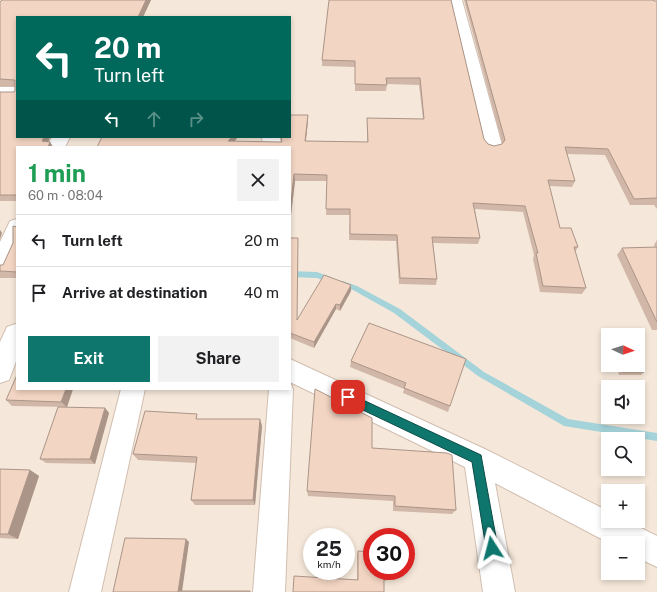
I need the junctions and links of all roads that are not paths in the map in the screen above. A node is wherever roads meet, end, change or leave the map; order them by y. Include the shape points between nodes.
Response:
1 (456, 0) edge
2 (0, 92) edge
3 (16, 92) edge
4 (493, 145) edge
5 (16, 228) edge
6 (0, 265) edge
7 (11, 334) edge
8 (291, 370) edge
9 (0, 372) edge
10 (134, 390) edge
11 (281, 390) edge
12 (477, 458) junction
13 (657, 552) edge
14 (85, 592) edge
15 (269, 592) edge
16 (499, 592) edge

1 - 4 street
2 - 3 street
5 - 6 street
7 - 9 street
8 - 12 street
10 - 14 street
11 - 15 street
12 - 13 street
12 - 16 street

